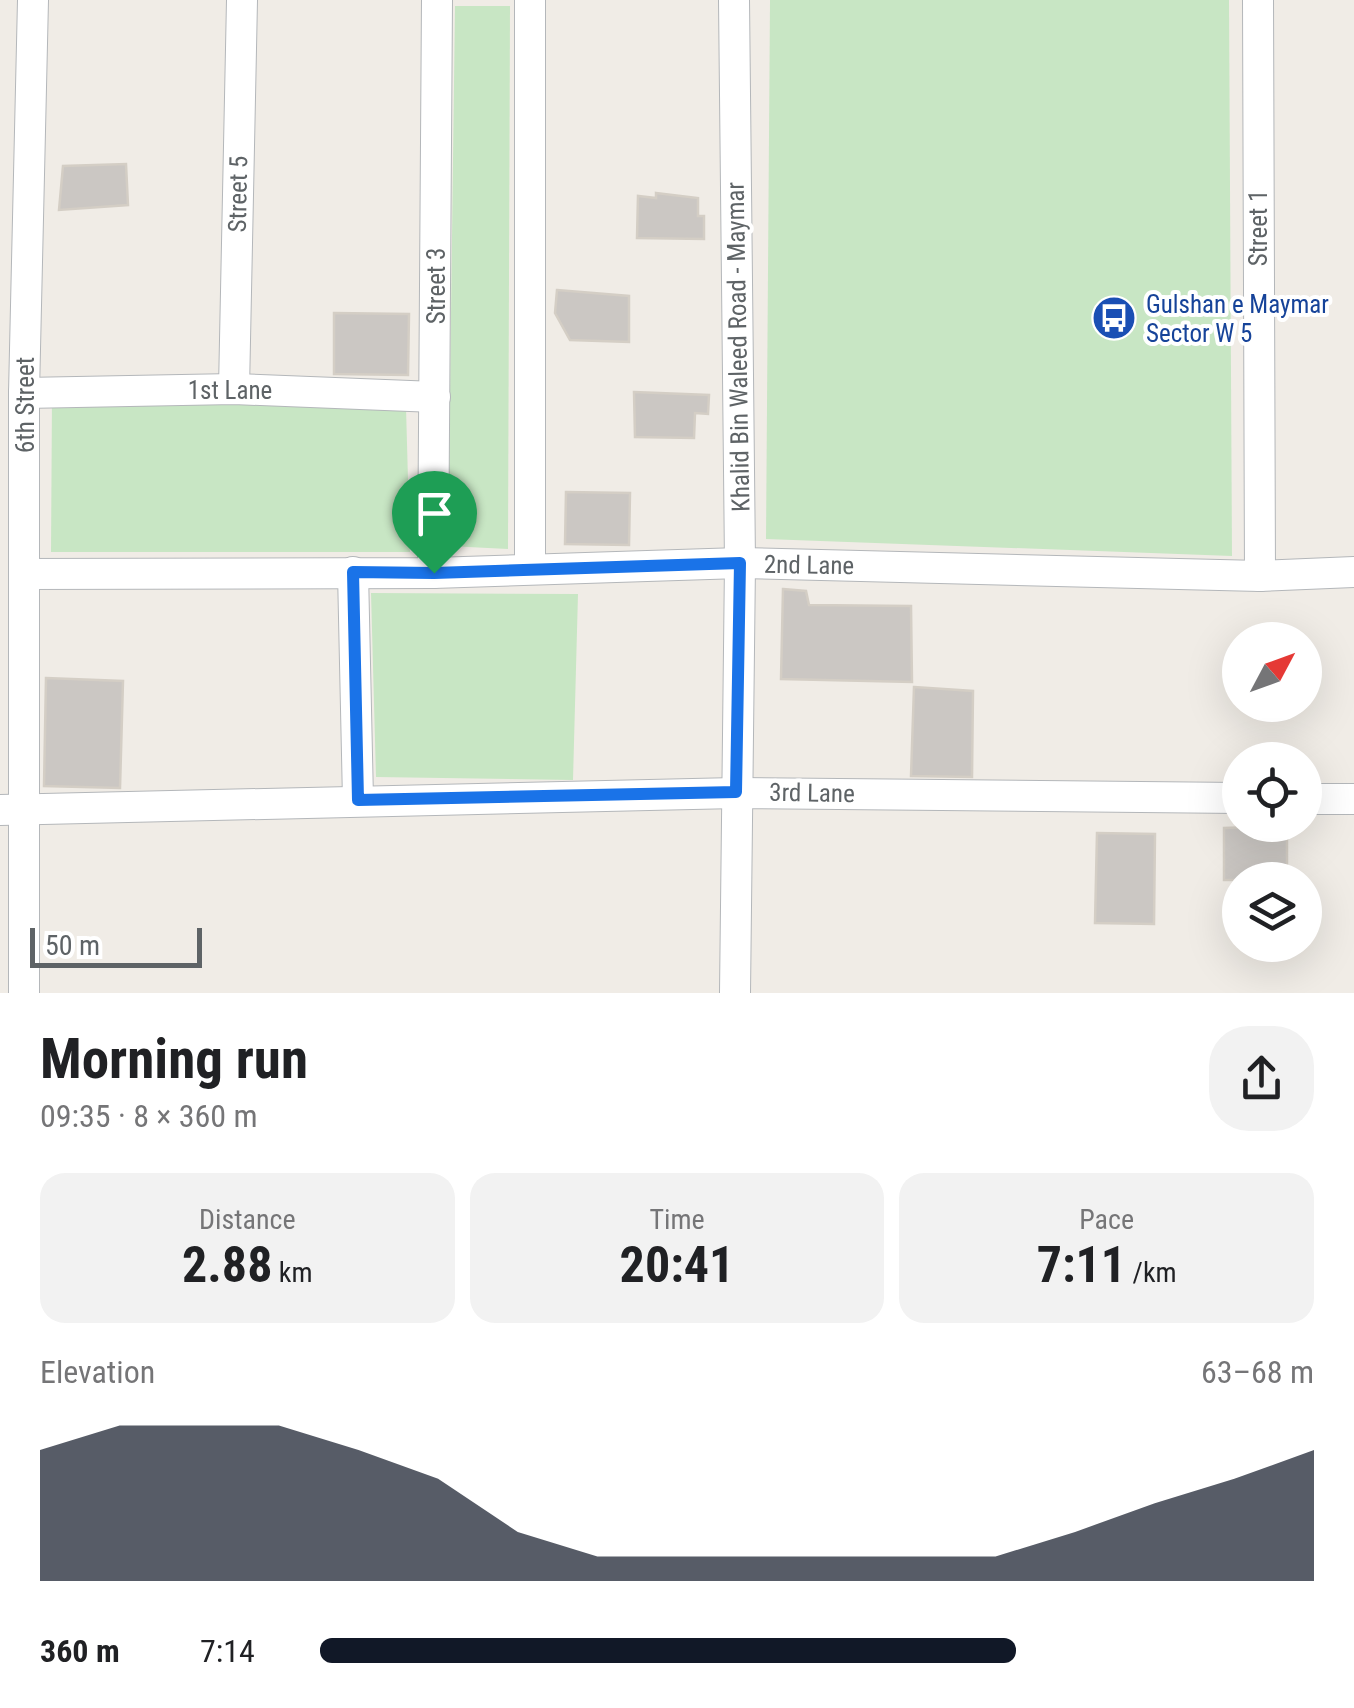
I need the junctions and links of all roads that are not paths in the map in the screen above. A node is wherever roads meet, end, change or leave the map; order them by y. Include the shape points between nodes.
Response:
1 (33, 0) edge
2 (242, 0) edge
3 (437, 0) edge
4 (530, 0) edge
5 (734, 0) edge
6 (1258, 0) edge
7 (234, 389) junction
8 (24, 393) junction
9 (436, 397) junction
10 (740, 563) junction
11 (530, 567) junction
12 (353, 572) junction
13 (1354, 572) edge
14 (434, 573) junction
15 (24, 574) junction
16 (1260, 576) junction
17 (736, 792) junction
18 (1222, 798) edge
19 (1322, 799) edge
20 (358, 800) junction
21 (1354, 800) edge
22 (12, 810) edge
23 (24, 993) edge
24 (735, 993) edge

1 - 8 street, 6th Street
2 - 7 street, Street 5
3 - 9 street, Street 3
4 - 11 street
5 - 10 street, Khalid Bin Waleed Road - Maymar
6 - 16 street, Street 1
7 - 8 street, 1st Lane
7 - 9 street, 1st Lane
8 - 15 street, 6th Street
9 - 14 street, Street 3
10 - 11 street, 2nd Lane
10 - 16 street, 2nd Lane
10 - 17 street, Khalid Bin Waleed Road - Maymar
11 - 14 street, 2nd Lane
12 - 14 street, 2nd Lane
12 - 15 street, 2nd Lane
12 - 20 street
13 - 16 street, 2nd Lane
15 - 22 street, 6th Street
17 - 18 street, 3rd Lane
17 - 20 street, 3rd Lane
17 - 24 street, Khalid Bin Waleed Road - Maymar
19 - 21 street
20 - 22 street, 3rd Lane
22 - 23 street, 6th Street

